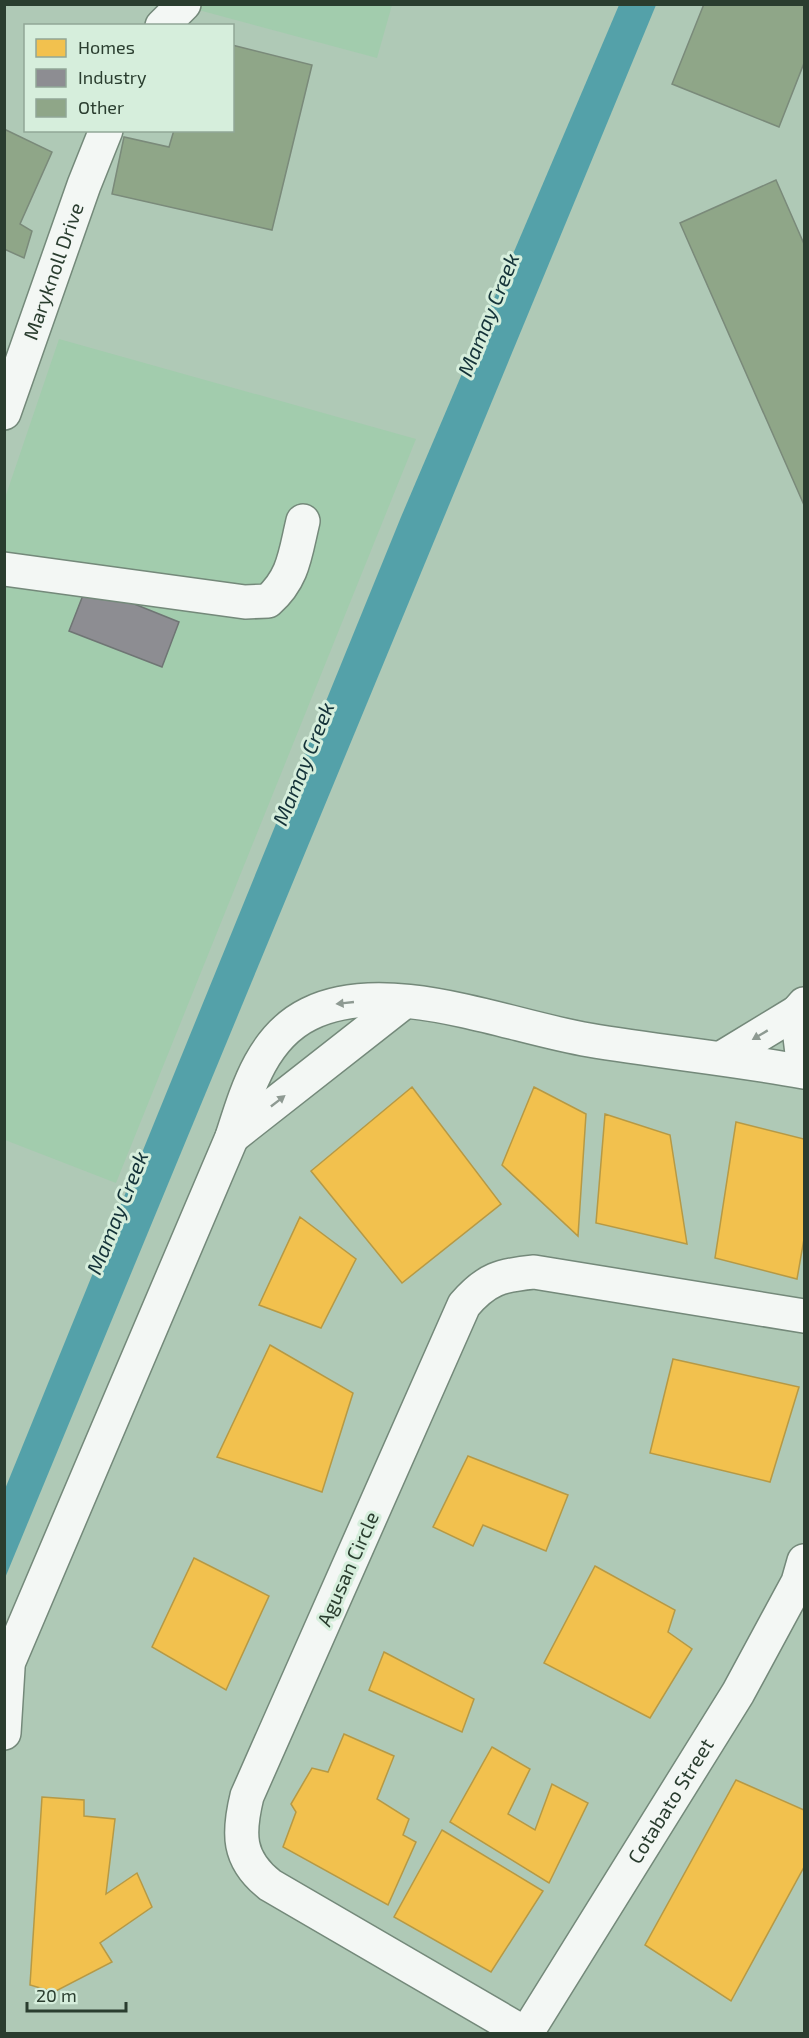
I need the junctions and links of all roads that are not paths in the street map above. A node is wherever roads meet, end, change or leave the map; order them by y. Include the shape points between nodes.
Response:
1 (184, 4) edge
2 (164, 24) edge
3 (105, 132) edge
4 (4, 414) edge
5 (303, 521) dead end
6 (4, 569) edge
7 (404, 1002) junction
8 (801, 1008) edge
9 (309, 1014) junction
10 (723, 1057) junction
11 (331, 1060) junction
12 (804, 1071) edge
13 (232, 1137) junction
14 (804, 1316) edge
15 (804, 1561) edge
16 (6, 1671) edge
17 (4, 1733) edge
18 (526, 2034) edge

1 - 2 street
3 - 4 street, Maryknoll Drive
5 - 6 street via 283,588 268,602
7 -> 9 street via 334,1005
7 - 10 street via 440,1005 592,1041
7 - 11 street
8 -> 10 street
8 - 12 street
9 - 11 street
9 - 13 street via 283,1032 262,1058
10 - 12 street
13 -> 11 street
13 - 16 street
14 - 18 street, Agusan Circle via 534,1272 495,1278 478,1288 464,1305 247,1796 240,1824 243,1848 256,1874
15 - 18 street, Cotabato Street via 798,1582 738,1693
16 - 17 street

